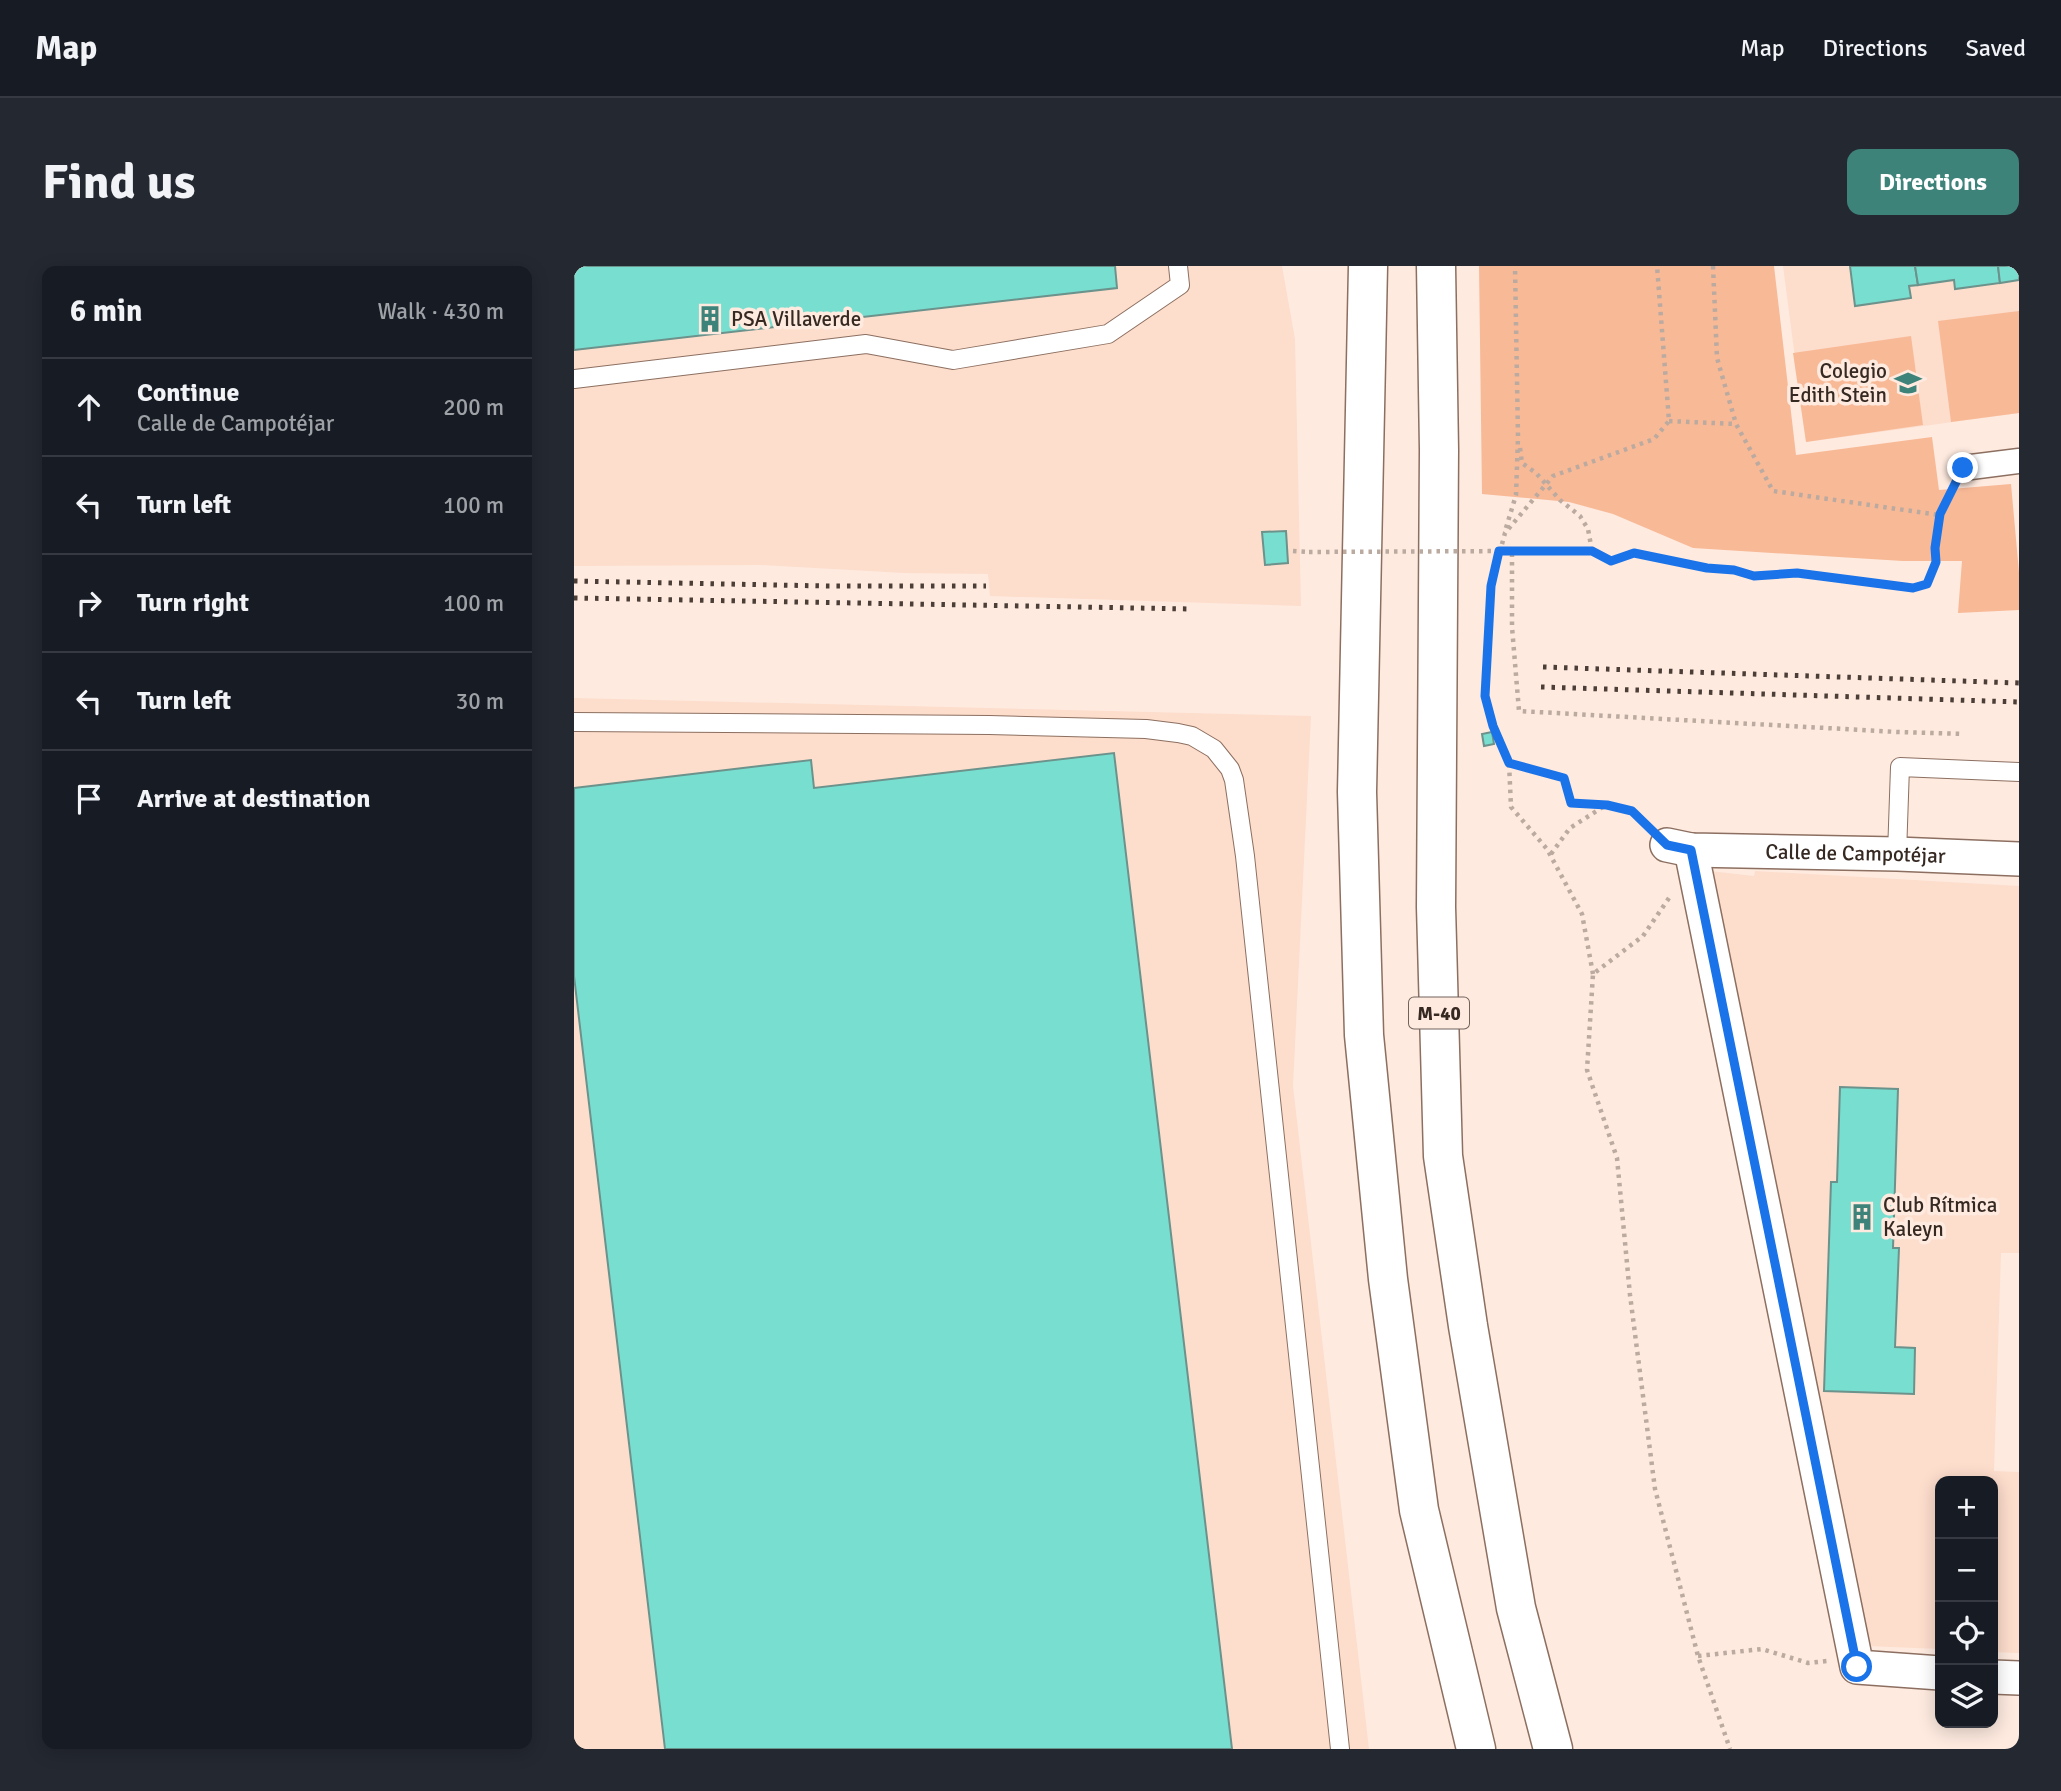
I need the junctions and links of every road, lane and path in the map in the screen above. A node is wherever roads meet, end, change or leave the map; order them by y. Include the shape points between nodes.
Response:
1 (1178, 266) edge
2 (1368, 266) edge
3 (1436, 266) edge
4 (1516, 266) edge
5 (1657, 266) edge
6 (1713, 266) edge
7 (574, 379) edge
8 (1669, 421) junction
9 (1736, 424) junction
10 (1518, 437) junction
11 (2019, 461) edge
12 (1963, 468) joint
13 (1546, 485) junction
14 (1940, 514) junction
15 (1505, 533) junction
16 (1293, 551) dead end
17 (1499, 551) junction
18 (1511, 551) junction
19 (1592, 551) junction
20 (574, 722) edge
21 (1964, 734) dead end
22 (1509, 763) junction
23 (2019, 772) edge
24 (1607, 805) junction
25 (1679, 847) junction
26 (1897, 854) junction
27 (1550, 855) junction
28 (2019, 859) edge
29 (1671, 895) dead end
30 (1593, 974) junction
31 (1698, 1656) junction
32 (1855, 1659) junction
33 (1935, 1673) edge
34 (1998, 1676) edge
35 (2019, 1678) edge
36 (1340, 1749) edge
37 (1476, 1749) edge
38 (1553, 1749) edge
39 (1730, 1749) edge

1 - 7 lane via 1180,285 1108,334 953,360 866,344
2 - 37 highway via 1357,792 1364,1035 1388,1279 1419,1510
3 - 38 highway, M-40 via 1436,907 1444,1156 1516,1608
4 - 10 path
5 - 8 path
6 - 9 path via 1717,358
8 - 9 path
8 - 13 path via 1654,439 1553,476
9 - 14 path via 1773,491
10 - 13 path via 1522,463
10 - 15 path via 1516,495
11 - 12 street
12 - 14 path
13 - 15 path
13 - 19 path via 1580,516
14 - 19 path via 1936,562 1927,584 1913,588 1797,573 1754,576 1634,553 1611,561
15 - 17 path
16 - 17 path, bridge
17 - 18 path, bridge
17 - 22 path via 1491,586 1485,696
18 - 19 path
18 - 21 path via 1519,711
20 - 36 lane via 1146,729 1192,736 1224,759 1234,780 1245,856
22 - 24 path via 1564,778 1571,803
22 - 27 path via 1511,807
23 - 26 lane via 1900,767
24 - 25 path via 1632,811
24 - 27 path via 1570,828
25 - 26 street, Calle de Campotéjar
25 - 32 street
26 - 28 street, Calle de Campotéjar
27 - 30 path via 1582,914
29 - 30 path via 1643,936
30 - 31 path via 1587,1070 1617,1158 1655,1489
31 - 32 path via 1762,1648 1808,1663
31 - 39 path
32 - 33 street via 1857,1667
34 - 35 street

